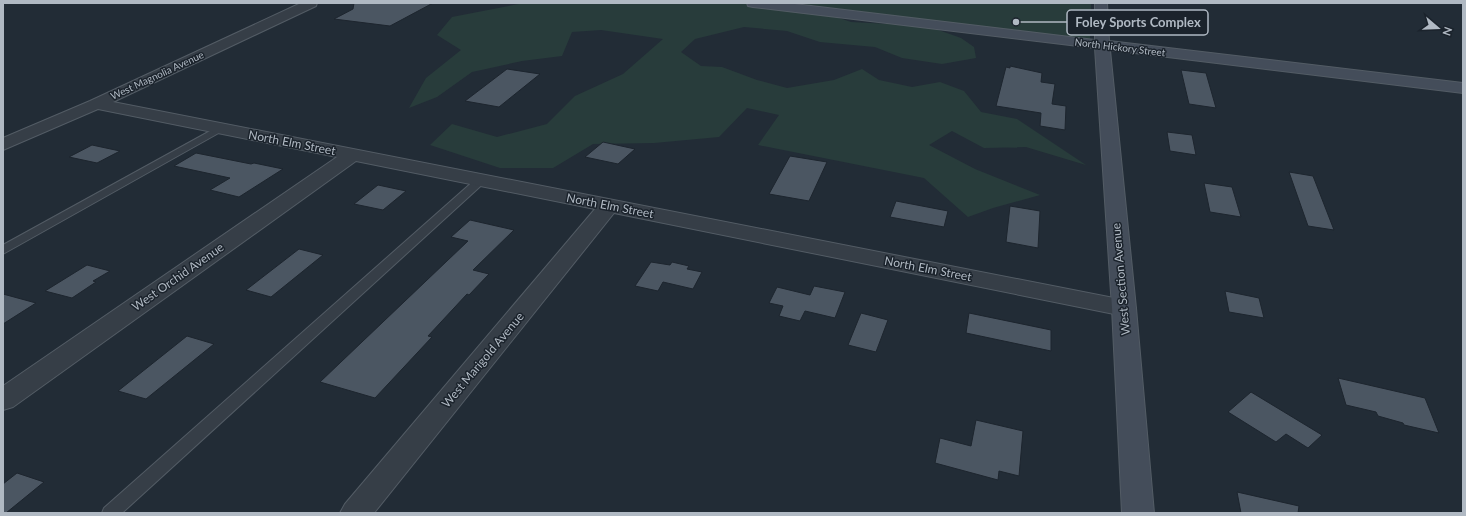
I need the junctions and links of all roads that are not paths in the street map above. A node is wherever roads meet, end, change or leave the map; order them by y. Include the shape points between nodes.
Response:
1 (311, 3) edge
2 (753, 3) edge
3 (1101, 3) edge
4 (1102, 45) junction
5 (1463, 88) edge
6 (96, 104) junction
7 (221, 128) junction
8 (3, 145) edge
9 (353, 155) junction
10 (481, 180) junction
11 (610, 206) junction
12 (3, 250) edge
13 (1124, 308) junction
14 (3, 400) edge
15 (110, 513) edge
16 (356, 513) edge
17 (1138, 513) edge

1 - 6 street, West Magnolia Avenue
2 - 4 street, North Hickory Street
3 - 4 street, West Section Avenue
4 - 5 street, North Hickory Street
4 - 13 street, West Section Avenue
6 - 7 street, North Elm Street
6 - 8 street, West Magnolia Avenue
7 - 9 street, North Elm Street
7 - 12 lane
9 - 10 street, North Elm Street
9 - 14 street, West Orchid Avenue
10 - 11 street, North Elm Street
10 - 15 lane
11 - 13 street, North Elm Street
11 - 16 street, West Marigold Avenue
13 - 17 street, West Section Avenue

